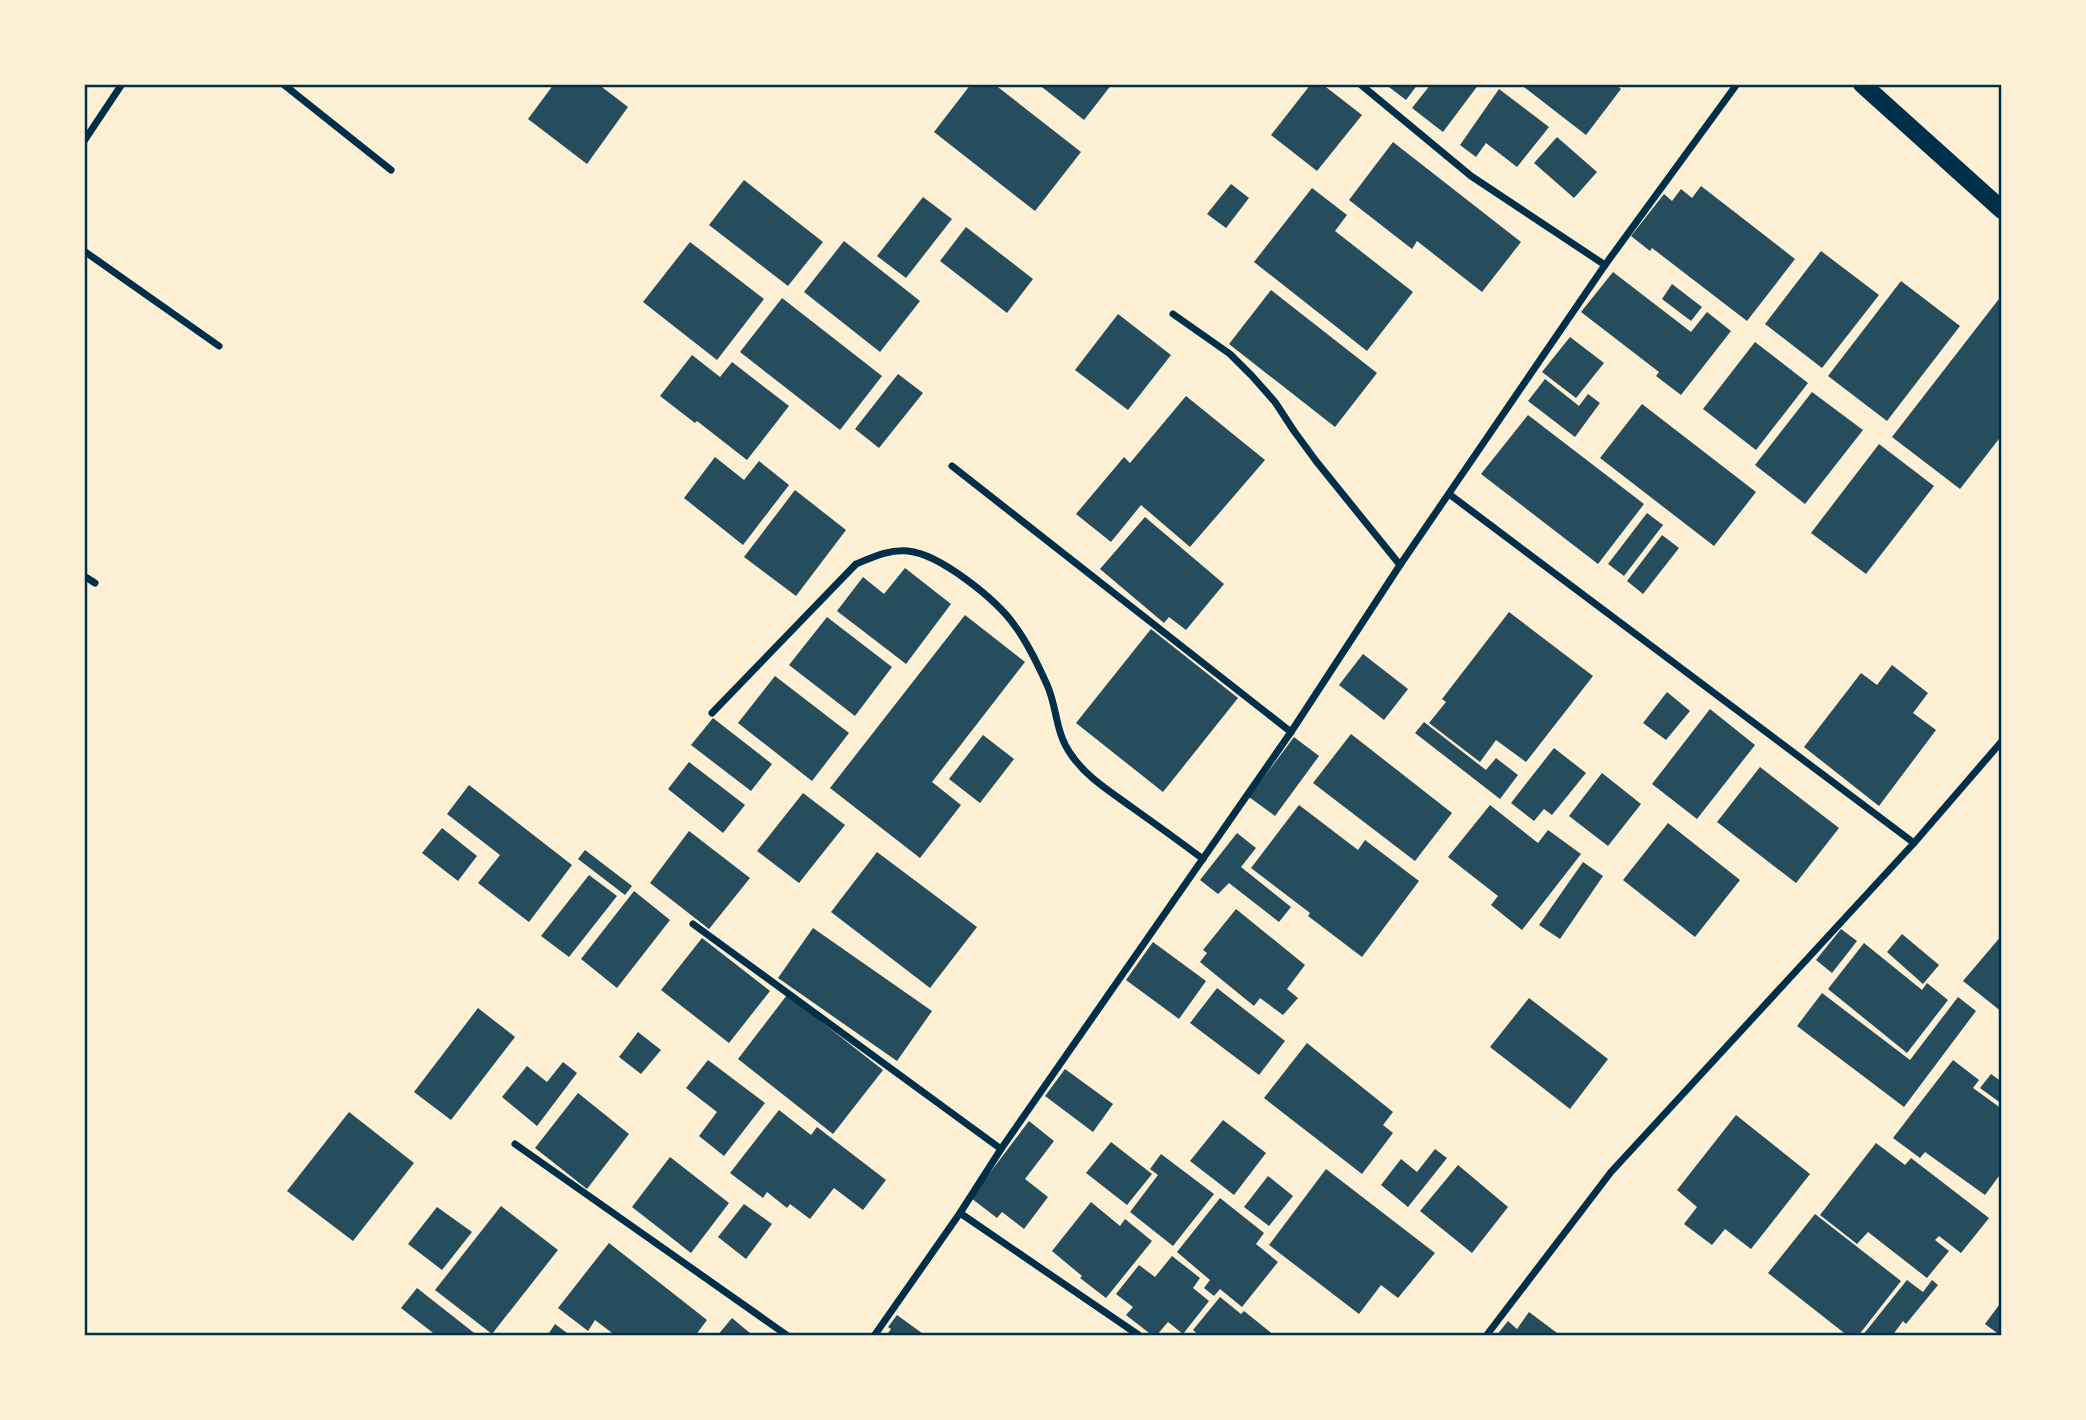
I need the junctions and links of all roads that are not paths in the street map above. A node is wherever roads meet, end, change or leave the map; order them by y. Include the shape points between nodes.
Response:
1 (122, 84) edge
2 (284, 84) edge
3 (1360, 84) edge
4 (1737, 84) edge
5 (1862, 84) edge
6 (84, 141) edge
7 (391, 170) dead end
8 (2002, 210) edge
9 (84, 251) edge
10 (1605, 265) junction
11 (1173, 314) dead end
12 (219, 346) dead end
13 (951, 466) dead end
14 (1449, 494) junction
15 (1400, 565) junction
16 (84, 576) edge
17 (95, 583) dead end
18 (712, 713) dead end
19 (1291, 732) junction
20 (2002, 741) edge
21 (1914, 843) junction
22 (1203, 859) junction
23 (693, 924) dead end
24 (515, 1144) dead end
25 (1001, 1149) junction
26 (960, 1213) junction
27 (788, 1336) edge
28 (874, 1336) edge
29 (1140, 1336) edge
30 (1486, 1336) edge

1 - 6 street
2 - 7 street
3 - 10 street via 1471,176
4 - 10 street
5 - 8 main road
9 - 12 street
10 - 14 street
11 - 15 street via 1230,354 1275,402
13 - 19 street
14 - 15 street
14 - 21 street
15 - 19 street
16 - 17 street
18 - 22 street via 856,564 881,553 908,551 932,558 958,572 1014,624 1050,691 1057,726 1069,752 1089,776
19 - 22 street
20 - 21 street
21 - 30 street via 1611,1172
22 - 25 street
23 - 25 street
24 - 27 street
25 - 26 street
26 - 28 street
26 - 29 street

